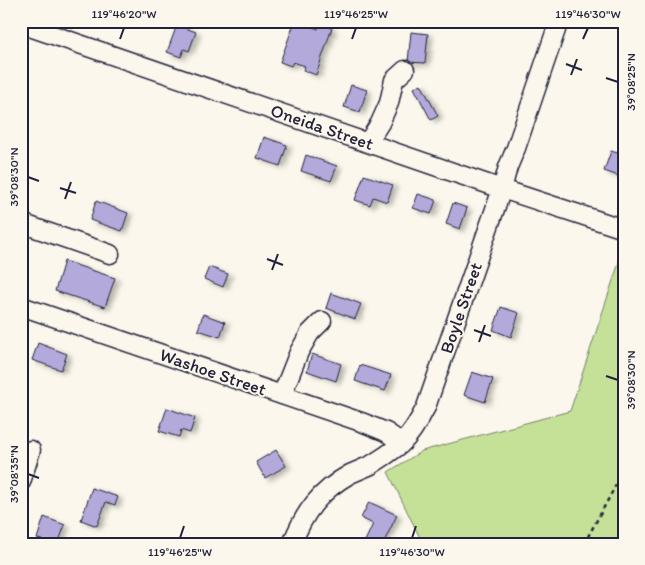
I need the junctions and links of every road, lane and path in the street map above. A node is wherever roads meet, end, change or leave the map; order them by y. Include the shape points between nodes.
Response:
1 (559, 21) edge
2 (21, 24) edge
3 (405, 70) dead end
4 (368, 142) junction
5 (502, 189) junction
6 (21, 223) edge
7 (624, 229) edge
8 (110, 254) dead end
9 (21, 306) edge
10 (322, 322) dead end
11 (282, 396) junction
12 (402, 443) junction
13 (31, 450) dead end
14 (624, 459) edge
15 (21, 482) edge
16 (292, 544) edge
17 (584, 544) edge

1 - 5 street, Boyle Street
2 - 4 street, Oneida Street
3 - 4 street via 394,80 380,123
4 - 5 street, Oneida Street
5 - 7 street, Oneida Street
5 - 12 street, Boyle Street via 426,407
6 - 8 street
9 - 11 street, Washoe Street
10 - 11 street via 310,333 299,352
11 - 12 street, Washoe Street via 364,423
12 - 16 street, Boyle Street via 333,485 315,501 304,516
13 - 15 street
14 - 17 path via 616,485

